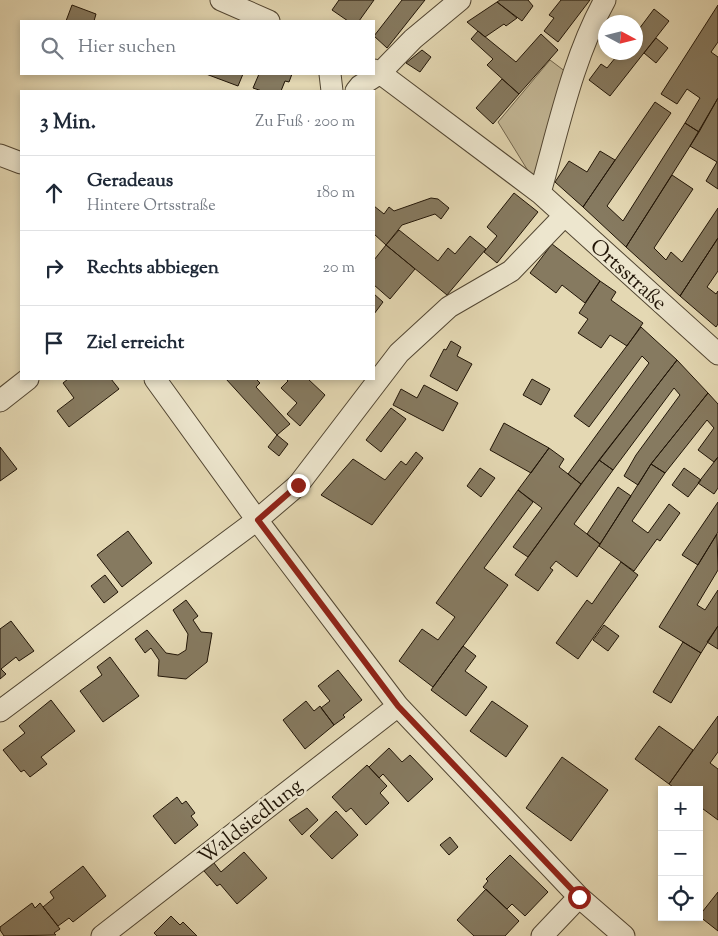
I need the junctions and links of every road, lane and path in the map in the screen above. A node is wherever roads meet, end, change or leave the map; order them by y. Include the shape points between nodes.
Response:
1 (222, 0) edge
2 (460, 0) edge
3 (606, 0) edge
4 (267, 20) edge
5 (377, 71) edge
6 (330, 75) edge
7 (372, 75) edge
8 (332, 90) edge
9 (357, 90) edge
10 (0, 155) edge
11 (20, 163) edge
12 (540, 193) junction
13 (564, 216) junction
14 (718, 354) edge
15 (27, 380) edge
16 (156, 380) edge
17 (0, 400) edge
18 (258, 520) junction
19 (398, 706) junction
20 (0, 711) edge
21 (579, 897) junction
22 (102, 936) edge
23 (542, 936) edge
24 (624, 936) edge

1 - 4 street
2 - 5 street
3 - 12 street via 594,20 576,68
5 - 12 street, Ortsstraße
6 - 8 street
7 - 9 street
10 - 11 street
12 - 13 street, Ortsstraße
13 - 14 street, Ortsstraße
13 - 18 street via 511,271 449,307 399,354 298,485
15 - 17 street
16 - 18 street
18 - 19 street
18 - 20 street
19 - 21 street
19 - 22 street, Waldsiedlung
21 - 23 street
21 - 24 street

